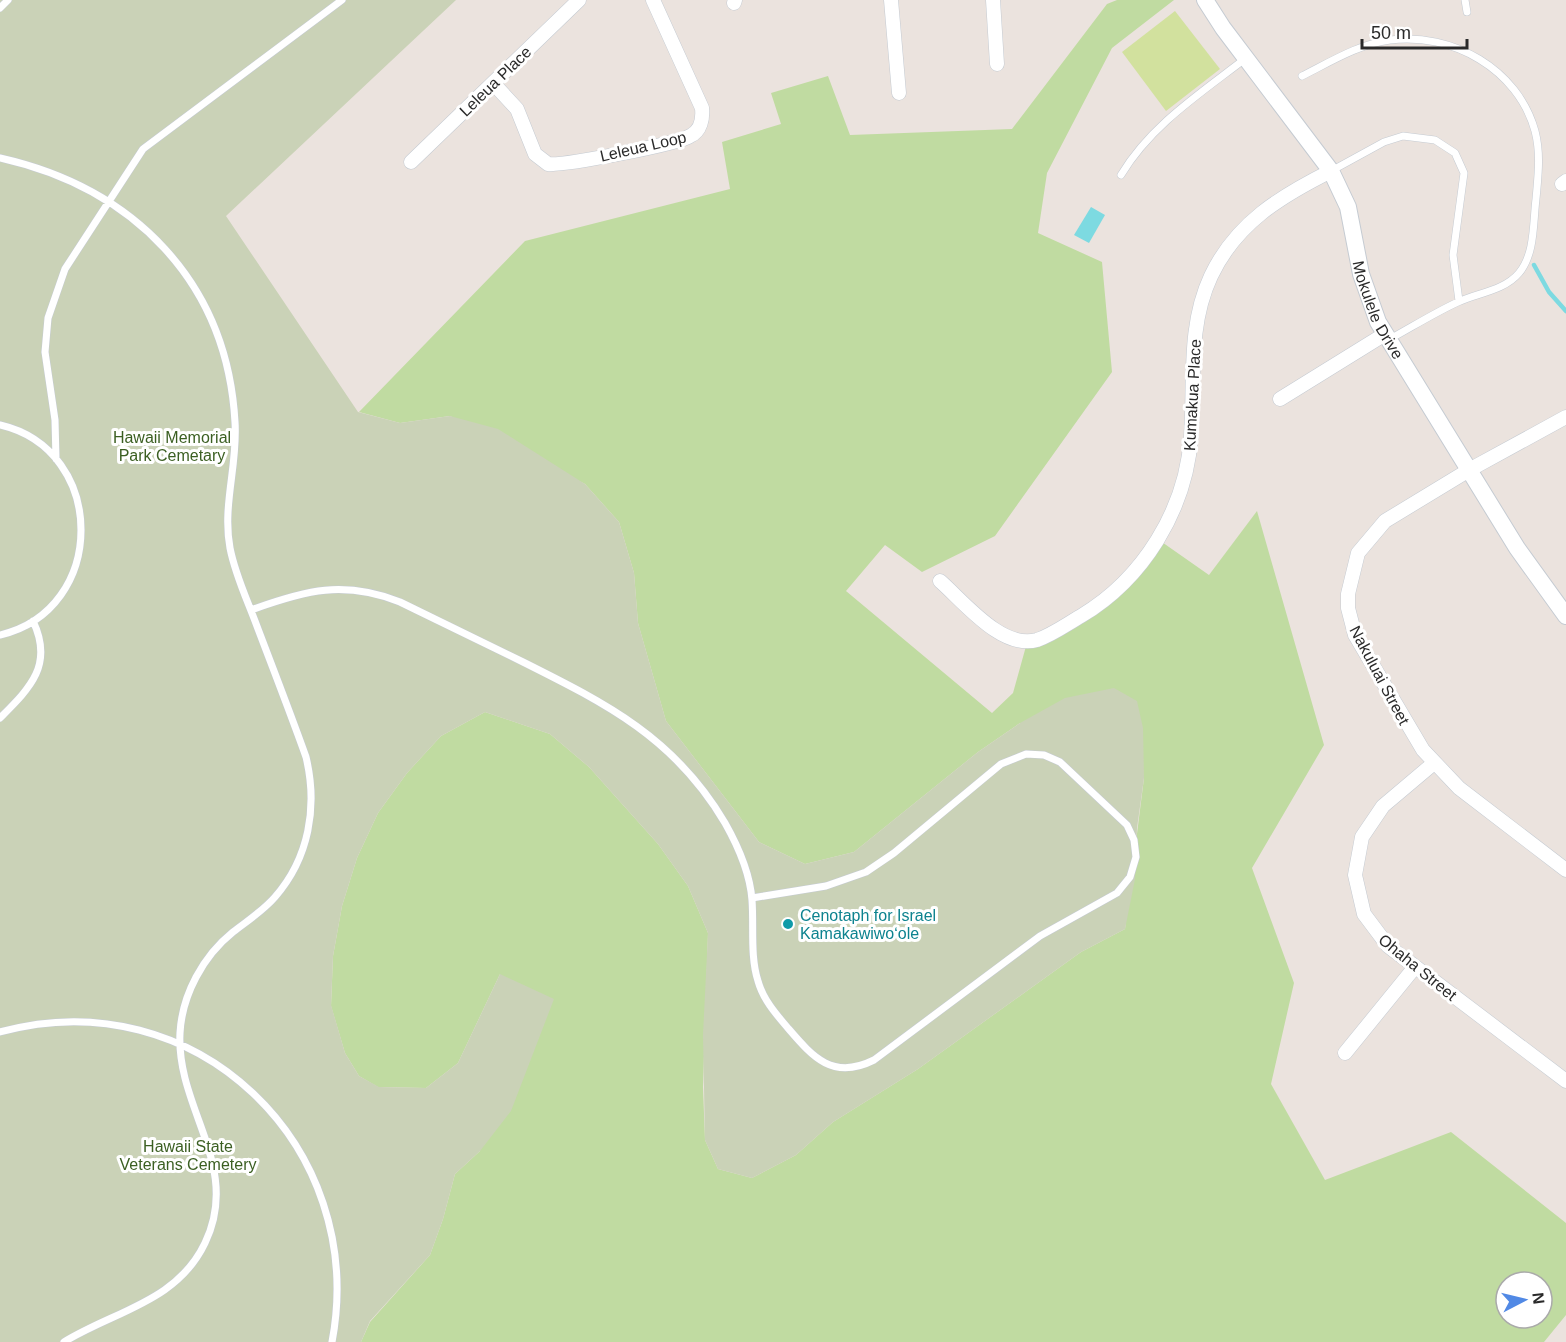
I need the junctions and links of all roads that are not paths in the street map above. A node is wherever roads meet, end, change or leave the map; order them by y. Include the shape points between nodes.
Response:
1 (8, 0) edge
2 (342, 0) edge
3 (579, 0) edge
4 (653, 0) edge
5 (891, 0) edge
6 (993, 0) edge
7 (1205, 0) edge
8 (1465, 0) edge
9 (0, 8) edge
10 (1467, 12) dead end
11 (1246, 58) junction
12 (997, 64) dead end
13 (1302, 76) dead end
14 (493, 83) junction
15 (899, 93) dead end
16 (0, 158) edge
17 (411, 162) dead end
18 (1331, 171) junction
19 (1121, 175) dead end
20 (109, 201) junction
21 (1459, 301) junction
22 (1387, 337) junction
23 (1280, 399) dead end
24 (1566, 417) edge
25 (0, 425) edge
26 (56, 459) junction
27 (1468, 470) junction
28 (940, 581) dead end
29 (251, 610) junction
30 (1566, 616) edge
31 (33, 621) junction
32 (0, 635) edge
33 (0, 718) edge
34 (1434, 764) junction
35 (1566, 870) edge
36 (752, 898) junction
37 (1415, 967) junction
38 (0, 1032) edge
39 (180, 1044) junction
40 (1345, 1053) dead end
41 (1566, 1081) edge
42 (64, 1342) edge
43 (332, 1342) edge

1 - 9 lane
2 - 20 lane via 150,143 137,156
3 - 14 street, Leleua Place
4 - 14 street, Leleua Loop via 702,108 700,125 690,136 666,144 548,165 535,154 517,109
5 - 15 street
6 - 12 street
7 - 11 street, Mokulele Drive
8 - 10 lane
11 - 18 street, Mokulele Drive
11 - 19 lane via 1157,128
13 - 21 lane via 1360,48 1388,40 1417,39 1445,44 1476,57 1514,89 1530,117 1538,146 1530,250 1513,279
14 - 17 street, Leleua Place
16 - 20 lane via 57,174
18 - 21 lane via 1403,136 1435,141 1455,153 1464,173 1453,255
18 - 22 street, Mokulele Drive via 1348,207 1365,292
18 - 28 street, Kumakua Place via 1286,194 1256,216 1230,244 1211,277 1195,329 1191,438 1183,482 1167,523 1131,575 1079,617 1044,637 1022,642 997,632
20 - 26 lane via 65,269 48,318 45,369 55,420
20 - 29 lane via 139,223 172,257 199,296 218,336 230,379 235,423 229,545
21 - 22 lane
22 - 23 street
22 - 27 street, Mokulele Drive
24 - 27 street, Nakuluai Street
25 - 26 lane via 33,439
26 - 31 lane via 78,500 81,545 65,588
27 - 30 street, Mokulele Drive
27 - 34 street, Nakuluai Street via 1374,530 1358,553 1349,580 1348,608 1355,635 1413,736
29 - 36 lane via 314,590 373,593 400,602 595,698 650,735 714,807 740,855
29 - 39 lane via 306,757 312,789 310,822 302,854 285,884 263,909 220,944 201,969 185,1007
31 - 32 lane
31 - 33 lane via 40,640 39,666 27,691
34 - 35 street, Nakuluai Street via 1472,799
34 - 37 street, Ohaha Street via 1374,816 1355,861 1356,888 1367,920 1388,946
36 - 36 lane via 826,886 866,872 1001,764 1026,754 1044,755 1060,762 1122,818 1136,848 1130,877 1117,892 1046,932 874,1060 850,1068 816,1059 767,1001 755,969
37 - 40 street
37 - 41 street, Ohaha Street
38 - 39 lane via 38,1024 86,1022 134,1029
39 - 42 lane via 186,1084 216,1170 216,1207 206,1243 189,1269 167,1290
39 - 43 lane via 243,1083 277,1118 305,1158 324,1203 335,1251 338,1299

